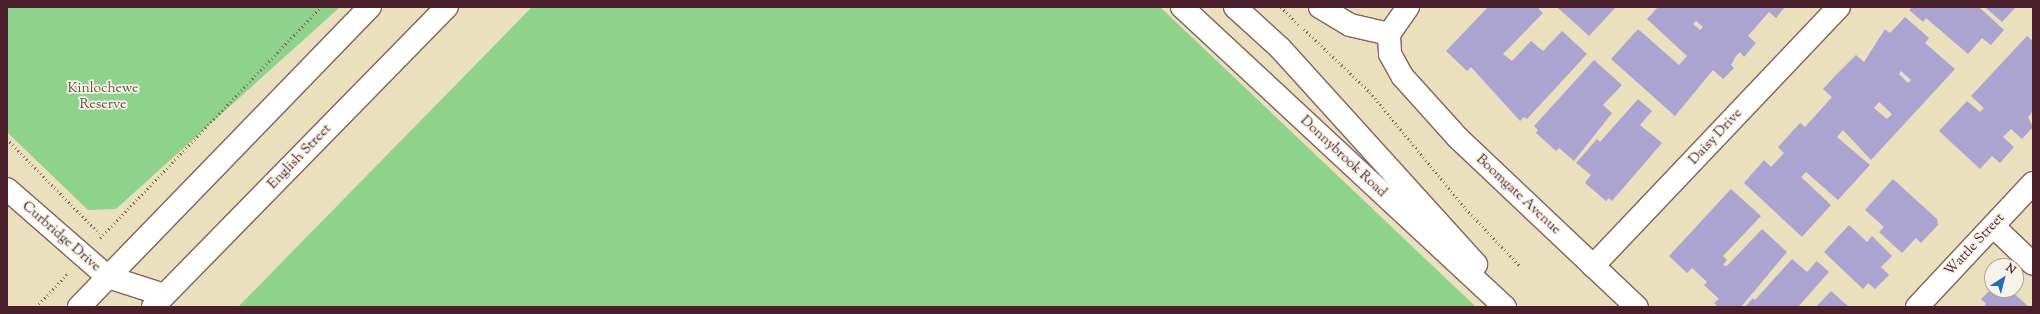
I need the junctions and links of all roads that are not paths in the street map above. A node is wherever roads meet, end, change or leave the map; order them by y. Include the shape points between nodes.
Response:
1 (370, 7) edge
2 (448, 7) edge
3 (1182, 7) edge
4 (1235, 7) edge
5 (1320, 7) edge
6 (1408, 7) edge
7 (1839, 7) edge
8 (1389, 34) junction
9 (2033, 183) edge
10 (7, 189) edge
11 (1993, 226) junction
12 (2033, 264) edge
13 (1593, 266) junction
14 (108, 277) junction
15 (159, 301) edge
16 (79, 307) edge
17 (1505, 307) edge
18 (1514, 307) edge
19 (1637, 307) edge
20 (1917, 307) edge

1 - 14 street
2 - 15 street, English Street
3 - 17 street, Donnybrook Road
4 - 18 street via 1280,48
5 - 8 street via 1350,25
6 - 8 street
7 - 13 street, Daisy Drive
8 - 13 street, Boomgate Avenue via 1390,54 1403,77 1458,138
9 - 11 street, Wattle Street
10 - 14 street, Curbridge Drive via 82,257
11 - 12 street
11 - 20 street, Wattle Street
13 - 19 street, Boomgate Avenue
14 - 15 street, Curbridge Drive
14 - 16 street

